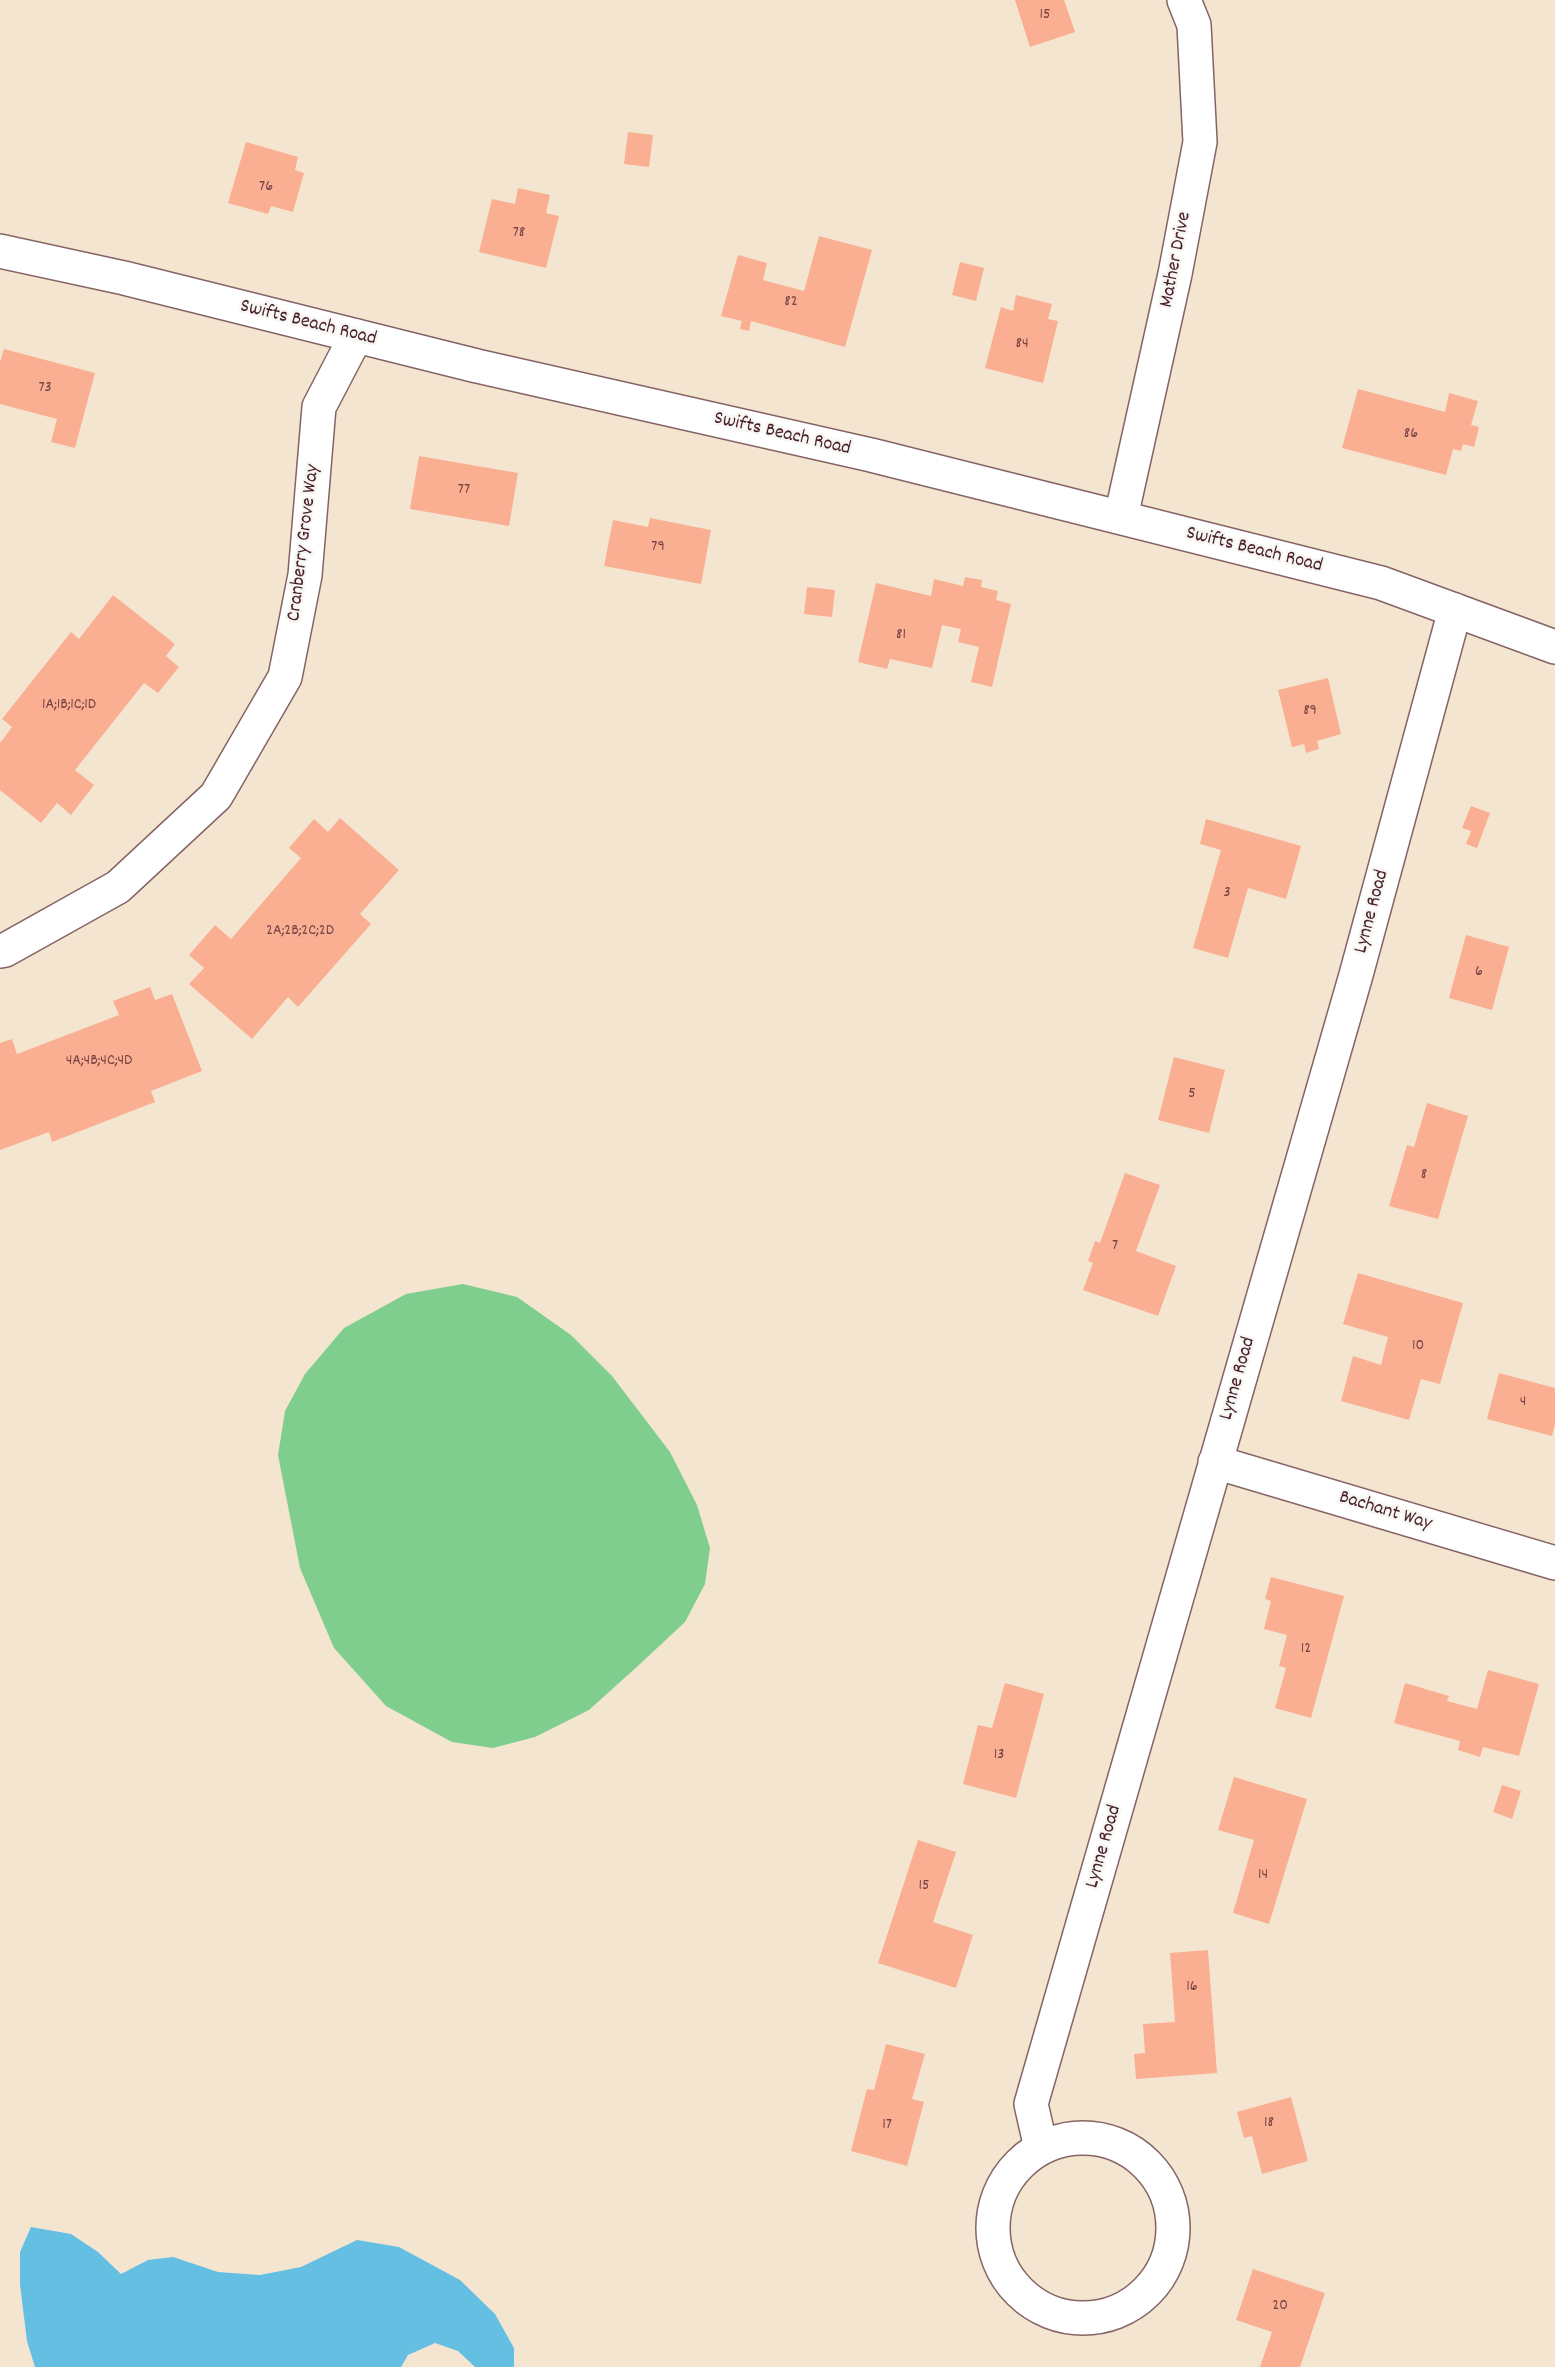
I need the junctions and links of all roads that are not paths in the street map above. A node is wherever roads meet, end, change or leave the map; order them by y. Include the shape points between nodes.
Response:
1 (1184, 0) edge
2 (0, 251) edge
3 (356, 336) junction
4 (1121, 517) junction
5 (1455, 610) junction
6 (1555, 647) edge
7 (0, 951) edge
8 (1215, 1461) junction
9 (1555, 1563) edge
10 (1041, 2148) junction

1 - 4 street, Mather Drive via 1194,25 1200,142
2 - 3 street, Swifts Beach Road
3 - 4 street, Swifts Beach Road
3 - 7 street, Cranberry Grove Way via 319,408 305,575 285,677 216,796 118,887
4 - 5 street, Swifts Beach Road via 1381,583
5 - 6 street, Swifts Beach Road
5 - 8 street, Lynne Road via 1356,975
8 - 9 street, Bachant Way
8 - 10 street, Lynne Road via 1031,2104
10 - 10 street via 1013,2171 997,2202 993,2237 1003,2271 1025,2298 1057,2315 1092,2319 1126,2309 1154,2286 1171,2254 1174,2219 1164,2185 1141,2158 1110,2141 1074,2138

